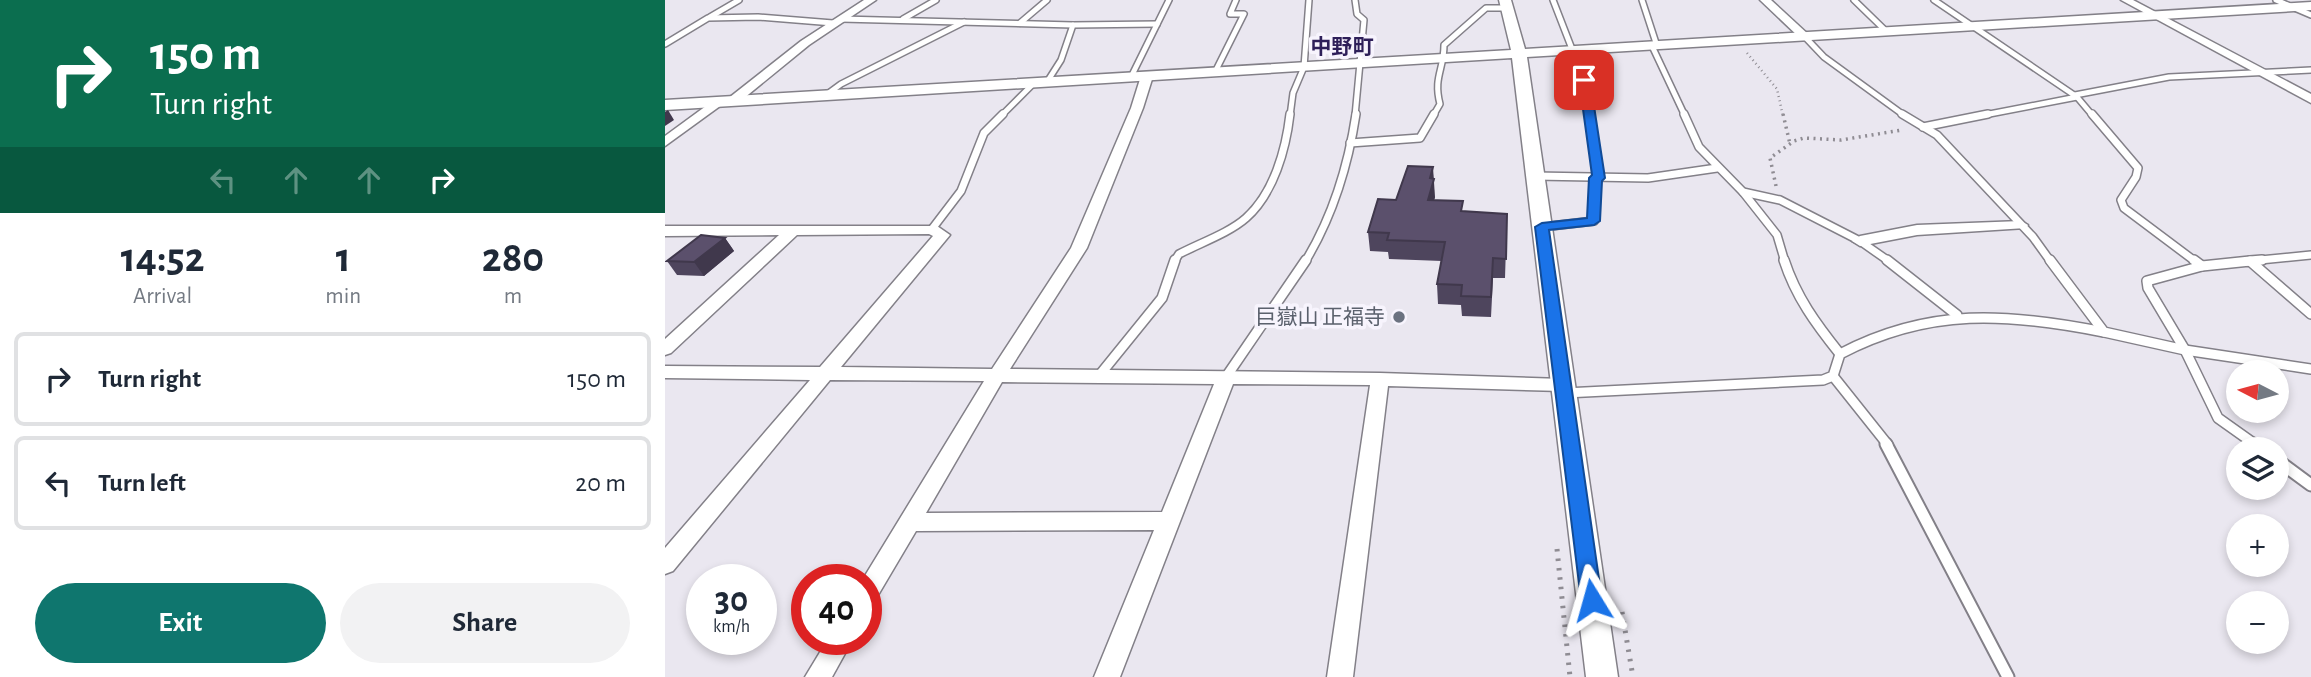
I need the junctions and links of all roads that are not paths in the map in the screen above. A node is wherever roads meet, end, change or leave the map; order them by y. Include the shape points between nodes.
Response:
1 (739, 0) edge
2 (871, 0) edge
3 (936, 0) edge
4 (1047, 0) edge
5 (1169, 0) edge
6 (1236, 0) edge
7 (1309, 0) edge
8 (1355, 0) edge
9 (1553, 0) edge
10 (1642, 0) edge
11 (1765, 0) edge
12 (1854, 0) edge
13 (1934, 0) edge
14 (2126, 0) edge
15 (2276, 0) edge
16 (1506, 4) edge
17 (2311, 6) edge
18 (2292, 7) junction
19 (2311, 15) edge
20 (2156, 16) junction
21 (708, 18) junction
22 (901, 20) junction
23 (837, 21) junction
24 (966, 22) junction
25 (1020, 23) junction
26 (1157, 24) junction
27 (1073, 25) junction
28 (1972, 27) junction
29 (1887, 32) junction
30 (1805, 37) junction
31 (665, 44) edge
32 (1655, 46) junction
33 (1573, 51) junction
34 (1519, 54) junction
35 (1444, 59) junction
36 (1361, 64) junction
37 (1304, 67) junction
38 (2311, 70) edge
39 (1215, 72) junction
40 (2262, 73) junction
41 (1139, 76) junction
42 (1041, 82) junction
43 (826, 95) junction
44 (2076, 96) junction
45 (2311, 99) edge
46 (728, 101) junction
47 (665, 105) edge
48 (1923, 127) junction
49 (665, 142) edge
50 (1350, 143) junction
51 (1717, 168) junction
52 (1535, 176) junction
53 (1597, 178) junction
54 (1743, 192) junction
55 (2021, 225) junction
56 (1542, 227) junction
57 (932, 229) junction
58 (665, 232) edge
59 (791, 232) junction
60 (1860, 241) junction
61 (2311, 255) edge
62 (2250, 261) junction
63 (2202, 266) junction
64 (2311, 314) edge
65 (1957, 315) junction
66 (2104, 332) junction
67 (665, 349) edge
68 (2185, 350) junction
69 (1840, 354) junction
70 (2311, 369) edge
71 (665, 372) edge
72 (824, 373) junction
73 (997, 375) junction
74 (1833, 376) junction
75 (1098, 377) junction
76 (1226, 377) junction
77 (1380, 379) junction
78 (1563, 389) junction
79 (2244, 437) edge
80 (2289, 469) edge
81 (2311, 485) edge
82 (1168, 521) junction
83 (909, 522) junction
84 (665, 564) edge
85 (882, 568) edge
86 (831, 655) edge
87 (818, 677) edge
88 (1107, 677) edge
89 (1340, 677) edge
90 (1602, 677) edge
91 (2008, 677) edge

1 - 21 lane
2 - 23 street
3 - 22 lane
4 - 25 lane
5 - 26 lane
6 - 39 lane via 1230,14 1244,14
7 - 37 lane
8 - 36 lane via 1357,15 1364,20
9 - 33 lane
10 - 32 lane
11 - 30 street
12 - 29 lane
13 - 28 lane
14 - 20 street
15 - 18 lane
16 - 34 street
16 - 35 lane via 1486,8 1461,27 1444,45
17 - 18 street
18 - 19 lane
18 - 20 street
20 - 28 street
20 - 40 street
21 - 23 lane
21 - 31 lane
22 - 23 lane
22 - 24 lane
23 - 46 street
24 - 25 lane
24 - 43 lane
25 - 27 lane
26 - 27 lane
26 - 41 lane
27 - 42 lane via 1061,60
28 - 29 street
28 - 44 lane
29 - 30 street
30 - 32 street
30 - 48 lane via 1856,82
32 - 33 street
32 - 51 lane via 1699,148
33 - 34 street
33 - 53 lane via 1584,80
34 - 35 street
34 - 52 street
35 - 36 street
35 - 50 lane via 1435,85 1440,104 1420,138
36 - 37 street
36 - 50 lane
37 - 39 street
37 - 75 lane via 1293,93 1286,148 1257,207 1228,229 1179,254 1170,267 1169,285 1162,298
38 - 40 lane
39 - 41 street
40 - 44 lane via 2169,77
40 - 45 street
41 - 42 street
41 - 73 street via 1137,108 1080,248
42 - 43 street
42 - 57 lane via 984,133 961,191
43 - 46 street
44 - 48 lane
44 - 63 lane via 2138,168 2121,200 2124,208
46 - 47 street
46 - 49 street
48 - 55 lane via 1937,135
50 - 76 lane via 1341,186 1315,242
51 - 53 lane via 1668,177
51 - 54 lane
52 - 53 lane
52 - 56 street
53 - 56 lane via 1594,221
54 - 60 lane via 1780,200
54 - 69 lane via 1777,235 1792,285 1806,312
55 - 60 street via 1917,230
55 - 66 lane
56 - 78 street
57 - 59 street
57 - 72 street via 942,235
58 - 59 street
59 - 67 street
60 - 65 lane
61 - 62 lane
62 - 63 lane
62 - 64 lane
63 - 68 lane via 2147,281
65 - 66 lane via 2060,322
65 - 69 lane via 1859,342
66 - 68 lane
68 - 70 lane
68 - 79 lane via 2218,418
69 - 74 lane
71 - 72 street
72 - 73 street
72 - 84 street
73 - 75 street
73 - 83 street
74 - 78 lane via 1748,386
74 - 91 lane via 1889,447
75 - 76 street
76 - 77 street
76 - 82 street
77 - 78 street
77 - 89 street
78 - 90 street
80 - 81 lane
82 - 83 street
82 - 88 street
83 - 85 street
86 - 87 street

